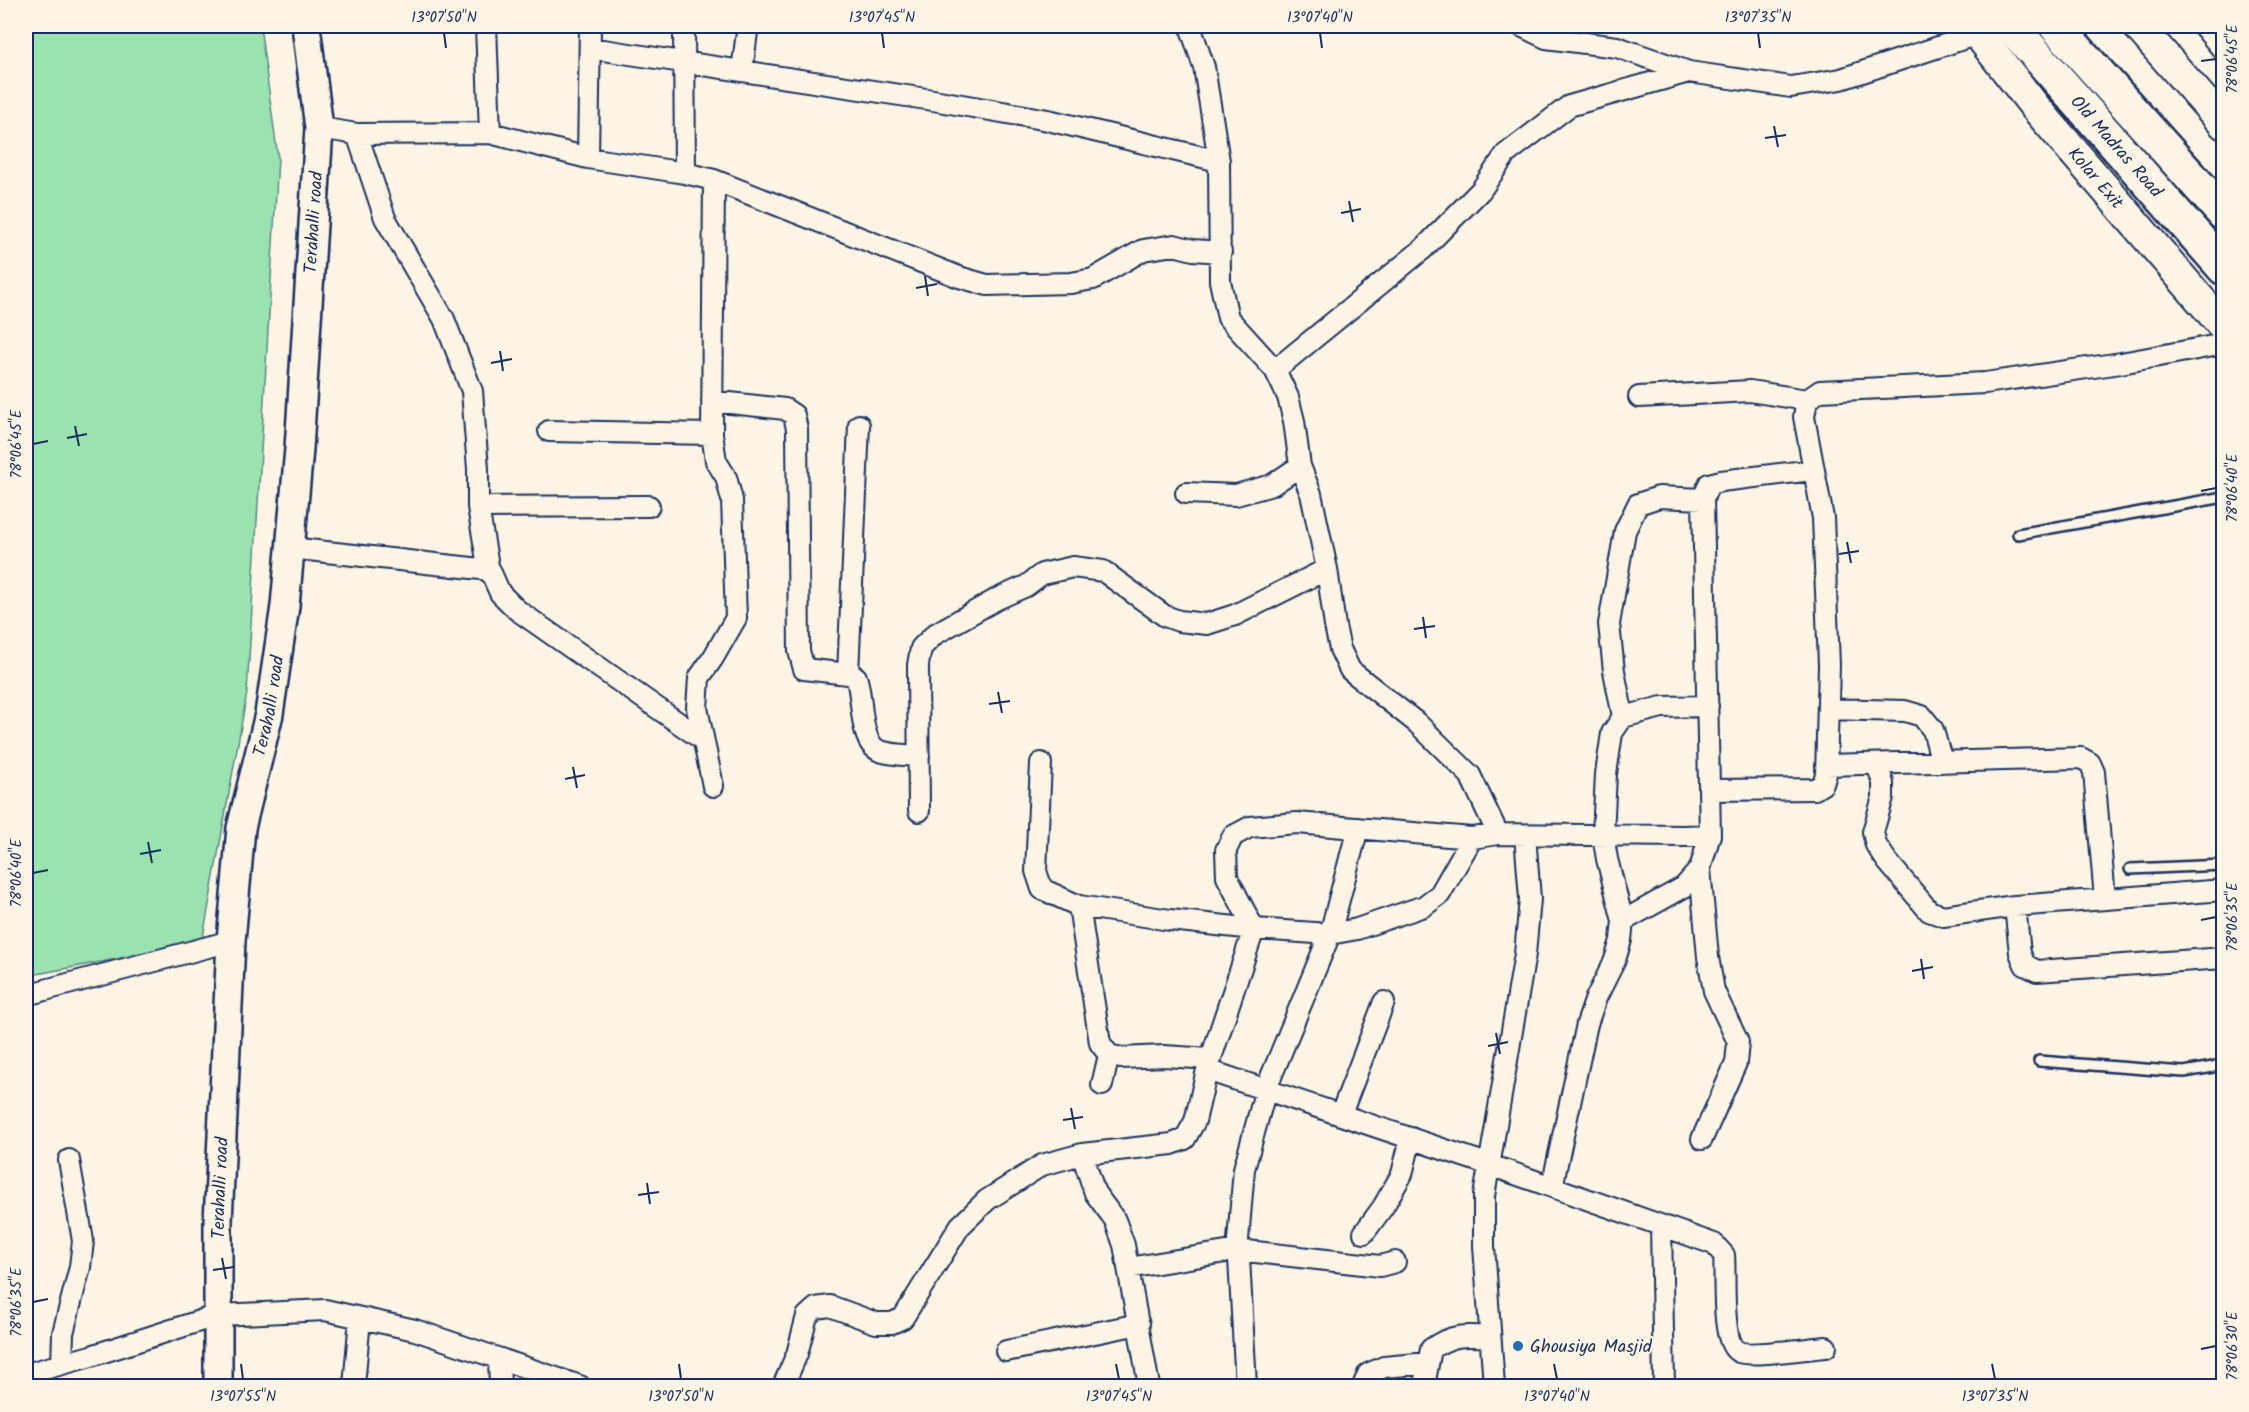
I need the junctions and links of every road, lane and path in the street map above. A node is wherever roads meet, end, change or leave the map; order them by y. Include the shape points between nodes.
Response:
1 (306, 26) edge
2 (486, 26) edge
3 (590, 26) edge
4 (684, 26) edge
5 (750, 26) edge
6 (1190, 26) edge
7 (1521, 26) edge
8 (2011, 26) edge
9 (2056, 26) edge
10 (2138, 26) edge
11 (2203, 26) edge
12 (1975, 30) edge
13 (590, 48) junction
14 (2223, 51) edge
15 (683, 62) junction
16 (742, 71) junction
17 (1689, 72) junction
18 (2223, 124) edge
19 (320, 128) junction
20 (490, 133) junction
21 (357, 134) junction
22 (588, 158) junction
23 (1219, 161) junction
24 (685, 173) junction
25 (714, 180) junction
26 (2223, 214) edge
27 (1221, 252) junction
28 (2223, 268) edge
29 (2223, 327) edge
30 (2223, 344) edge
31 (1275, 370) junction
32 (1639, 397) dead end
33 (1807, 400) junction
34 (712, 401) junction
35 (859, 425) dead end
36 (549, 431) dead end
37 (712, 434) junction
38 (1300, 466) junction
39 (1813, 470) junction
40 (1186, 493) dead end
41 (2223, 497) edge
42 (1703, 499) junction
43 (650, 506) dead end
44 (478, 507) junction
45 (2018, 534) dead end
46 (290, 548) junction
47 (1327, 569) junction
48 (490, 570) junction
49 (848, 674) junction
50 (1708, 706) junction
51 (1828, 709) junction
52 (1623, 717) junction
53 (704, 740) junction
54 (919, 756) junction
55 (1942, 762) junction
56 (1041, 763) dead end
57 (1877, 764) junction
58 (1826, 765) junction
59 (713, 786) dead end
60 (1710, 790) junction
61 (920, 811) dead end
62 (1358, 828) junction
63 (1498, 834) junction
64 (1525, 835) junction
65 (1603, 835) junction
66 (1710, 835) junction
67 (1472, 838) junction
68 (2223, 865) edge
69 (1700, 869) junction
70 (2130, 869) dead end
71 (2223, 890) edge
72 (2105, 899) junction
73 (1079, 906) junction
74 (2015, 906) junction
75 (1623, 921) junction
76 (1254, 929) junction
77 (1330, 934) junction
78 (231, 942) junction
79 (2223, 958) edge
80 (26, 995) edge
81 (1384, 1002) dead end
82 (1108, 1055) junction
83 (2039, 1061) dead end
84 (2223, 1063) edge
85 (1209, 1065) junction
86 (1102, 1085) dead end
87 (1266, 1089) junction
88 (1341, 1114) junction
89 (1411, 1138) junction
90 (1702, 1139) dead end
91 (1082, 1154) junction
92 (69, 1160) dead end
93 (1490, 1165) junction
94 (1552, 1188) junction
95 (1661, 1226) junction
96 (1364, 1233) dead end
97 (1238, 1250) junction
98 (1395, 1262) dead end
99 (1128, 1268) junction
100 (218, 1315) junction
101 (360, 1318) junction
102 (1139, 1324) junction
103 (1490, 1337) junction
104 (1826, 1347) dead end
105 (1006, 1351) dead end
106 (499, 1359) junction
107 (1428, 1363) junction
108 (62, 1364) junction
109 (26, 1374) edge
110 (1664, 1384) dead end
111 (218, 1386) edge
112 (354, 1386) edge
113 (500, 1386) edge
114 (580, 1386) edge
115 (783, 1386) edge
116 (1149, 1386) edge
117 (1246, 1386) edge
118 (1363, 1386) edge
119 (1424, 1386) edge
120 (1494, 1386) edge

1 - 19 street, Terahalli road
2 - 20 street
3 - 13 street
4 - 15 street
5 - 16 street
6 - 23 street via 1204,67
7 - 17 street via 1546,38 1617,47
8 - 28 highway, Old Madras Road
9 - 26 highway, Old Madras Road
10 - 18 main road
11 - 14 street
12 - 17 street via 1841,79 1791,87
12 - 29 main road, Kolar Exit via 2036,108
13 - 15 street
13 - 22 street
15 - 16 street
15 - 24 street
16 - 23 street via 1048,120
17 - 31 street via 1569,106 1506,154 1481,190 1423,249
19 - 21 street
19 - 46 street, Terahalli road
20 - 21 street
20 - 22 street
21 - 44 street via 385,218 444,319 472,391
22 - 24 street
23 - 27 street
24 - 25 street
25 - 27 street via 987,285 1041,285 1093,279 1143,250 1174,245
25 - 34 street
27 - 31 street via 1220,281 1228,318
30 - 33 street via 1985,383 1820,391
31 - 38 street via 1288,397
32 - 33 street via 1750,391
33 - 39 street via 1803,417
34 - 37 street
34 - 49 street via 785,409 794,415 799,651 804,669
35 - 49 street
36 - 37 street
37 - 53 street via 716,461 726,477 732,500 736,618 699,678 697,708
38 - 40 street via 1272,485 1236,495
38 - 47 street via 1311,494
39 - 42 street via 1709,484
39 - 51 street via 1823,518
41 - 45 lane
42 - 50 street
42 - 52 street via 1659,498 1638,504 1626,531 1610,624
43 - 44 street
44 - 48 street
46 - 48 street
46 - 78 street, Terahalli road via 269,714 241,828
47 - 54 street via 1235,615 1207,624 1165,616 1102,571 1073,567 1042,574 934,634 921,648
47 - 63 street via 1340,649 1350,670 1417,723 1470,775
48 - 53 street via 500,593 517,610
49 - 54 street via 856,677 865,734 873,748
50 - 52 street via 1662,707
50 - 60 street
51 - 55 street via 1905,711 1923,717 1934,730
51 - 58 street
52 - 65 street via 1612,733
53 - 59 street
54 - 61 street
55 - 57 street
55 - 72 street via 2080,758 2090,763
56 - 73 street via 1036,871 1042,889
57 - 58 street
57 - 74 street via 1883,797 1873,832 1876,845 1929,911 1942,916
58 - 60 street via 1823,784 1815,789
60 - 66 street
62 - 67 street
62 - 76 street via 1298,823 1251,827 1233,836 1226,850 1227,877
62 - 77 street
63 - 64 street
63 - 67 street
64 - 65 street
64 - 93 street via 1530,899 1525,954
65 - 66 street
65 - 75 street
66 - 69 street
67 - 77 street via 1440,894 1424,906
68 - 70 lane
69 - 75 street via 1684,887
69 - 90 street via 1712,983 1738,1042 1736,1063
71 - 72 street
72 - 74 street
73 - 76 street
73 - 82 street via 1100,1043
74 - 79 street via 2020,953 2025,965 2037,971
75 - 94 street via 1615,960 1587,1024
76 - 77 street
76 - 85 street
77 - 87 street
78 - 80 street
78 - 100 street, Terahalli road via 218,1222
81 - 88 street
82 - 85 street via 1164,1056
82 - 86 street
83 - 84 lane via 2184,1072
85 - 87 street
85 - 91 street via 1195,1121 1185,1139 1172,1144
87 - 88 street
87 - 97 street via 1244,1169
88 - 89 street
89 - 93 street
89 - 96 street via 1402,1173
91 - 99 street via 1095,1193 1116,1220
91 - 115 street via 1042,1165 987,1200 960,1226 903,1318 876,1323 830,1306 816,1308 807,1316
92 - 108 street via 83,1241 63,1333
93 - 94 street
93 - 103 street via 1484,1196 1484,1246
94 - 95 street
95 - 104 street via 1714,1244 1724,1255 1726,1330 1731,1346 1738,1352
95 - 110 street
97 - 98 street via 1380,1266
97 - 99 street
97 - 117 street
99 - 102 street
100 - 101 street via 326,1310
100 - 108 street
100 - 111 street, Terahalli road
101 - 106 street via 415,1330
101 - 112 street
102 - 105 street
102 - 116 street
103 - 107 street via 1466,1335 1445,1339 1431,1349
103 - 120 street
106 - 113 street
106 - 114 street
107 - 118 street via 1384,1367 1368,1374
107 - 119 street
108 - 109 street

